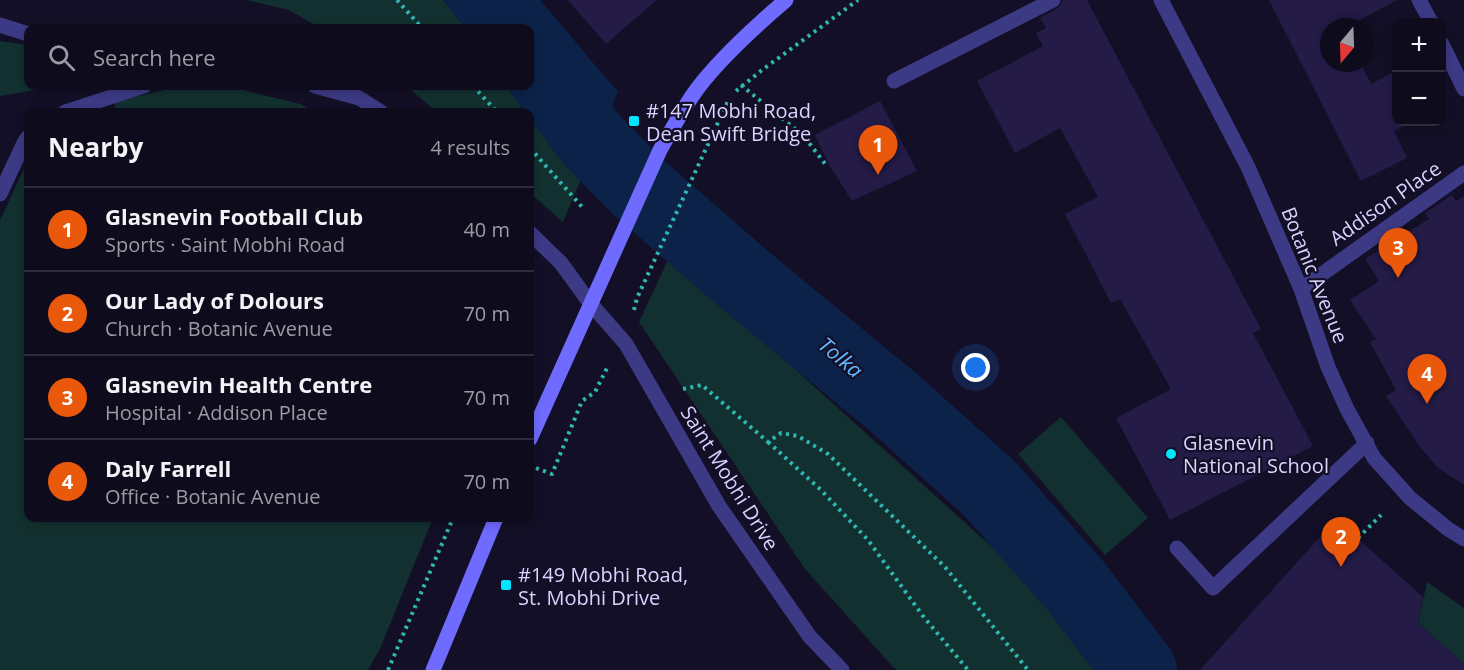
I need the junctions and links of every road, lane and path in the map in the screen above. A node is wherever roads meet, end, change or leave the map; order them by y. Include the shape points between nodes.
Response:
1 (397, 0) edge
2 (786, 0) edge
3 (858, 0) edge
4 (1053, 0) edge
5 (1161, 0) edge
6 (1419, 0) edge
7 (1429, 18) edge
8 (418, 24) edge
9 (0, 25) edge
10 (24, 32) edge
11 (1446, 52) edge
12 (717, 66) junction
13 (894, 81) dead end
14 (742, 86) junction
15 (1464, 89) edge
16 (132, 90) edge
17 (330, 90) edge
18 (477, 90) edge
19 (77, 108) edge
20 (375, 108) edge
21 (493, 108) edge
22 (24, 143) edge
23 (534, 152) edge
24 (826, 165) dead end
25 (1464, 173) edge
26 (0, 194) edge
27 (583, 207) dead end
28 (534, 238) edge
29 (1301, 289) junction
30 (590, 303) junction
31 (633, 316) dead end
32 (599, 384) dead end
33 (674, 390) dead end
34 (534, 430) edge
35 (768, 442) junction
36 (1367, 443) junction
37 (545, 471) dead end
38 (1381, 515) dead end
39 (451, 522) edge
40 (494, 522) edge
41 (1358, 538) dead end
42 (1464, 539) edge
43 (1177, 548) dead end
44 (388, 670) edge
45 (433, 670) edge
46 (842, 670) edge
47 (968, 670) edge
48 (1028, 670) edge

1 - 8 path
2 - 12 main road
3 - 14 path
4 - 13 street
5 - 29 street, Botanic Avenue via 1248,167
6 - 7 street
9 - 10 street
11 - 15 street
12 - 14 path
12 - 30 main road via 678,118 660,150
14 - 24 path via 806,139
14 - 31 path via 730,96 636,298
16 - 19 street
17 - 20 street via 359,98
18 - 21 path
22 - 26 street
23 - 27 path
25 - 29 street, Addison Place
28 - 30 street, Saint Mobhi Drive via 561,263
29 - 36 street, Botanic Avenue via 1328,367
30 - 34 main road
30 - 46 street, Saint Mobhi Drive via 626,344 719,506 810,637
32 - 37 path via 582,401 552,474
33 - 35 path via 702,385
35 - 47 path via 868,540
35 - 48 path via 781,433 798,436 828,454 945,567
36 - 42 street, Botanic Avenue via 1374,458 1410,498
36 - 43 street via 1213,588
38 - 41 path
39 - 44 path
40 - 45 main road

